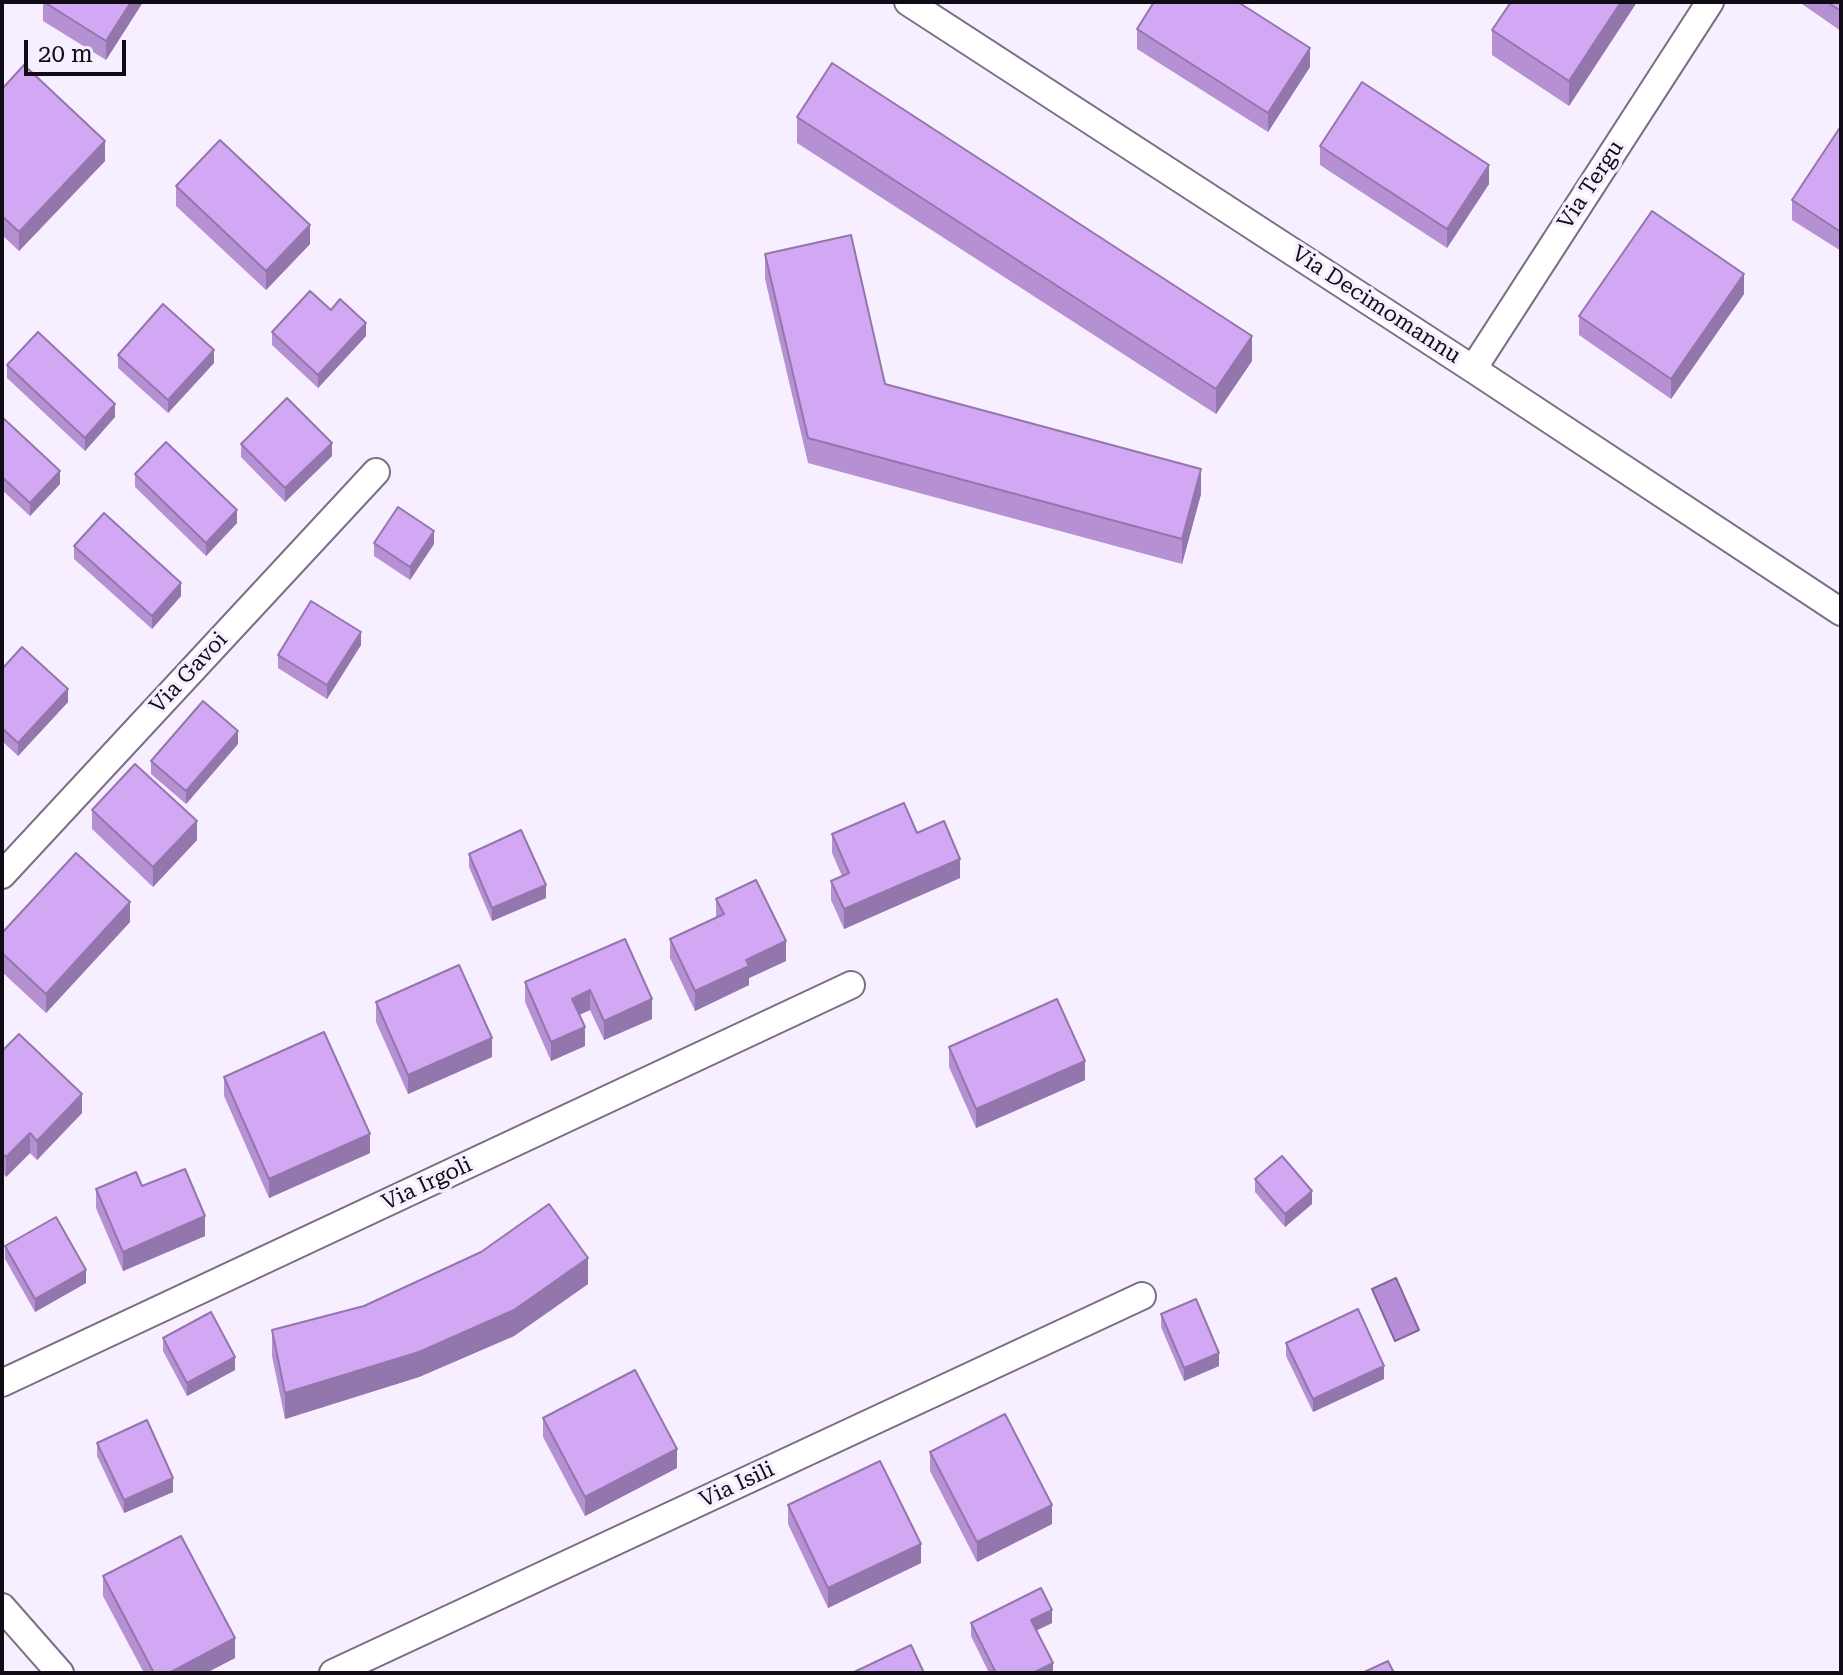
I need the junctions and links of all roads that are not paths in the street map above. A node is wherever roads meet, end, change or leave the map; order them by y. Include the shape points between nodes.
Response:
1 (908, 2) edge
2 (1710, 2) edge
3 (1473, 369) junction
4 (376, 472) dead end
5 (1841, 612) edge
6 (2, 875) edge
7 (851, 985) dead end
8 (1142, 1296) dead end
9 (2, 1383) edge
10 (2, 1607) edge
11 (60, 1673) edge
12 (333, 1673) edge

1 - 3 street, Via Decimomannu
2 - 3 street, Via Tergu
3 - 5 street, Via Decimomannu
4 - 6 street, Via Gavoi
7 - 9 street, Via Irgoli
8 - 12 street, Via Isili
10 - 11 street

